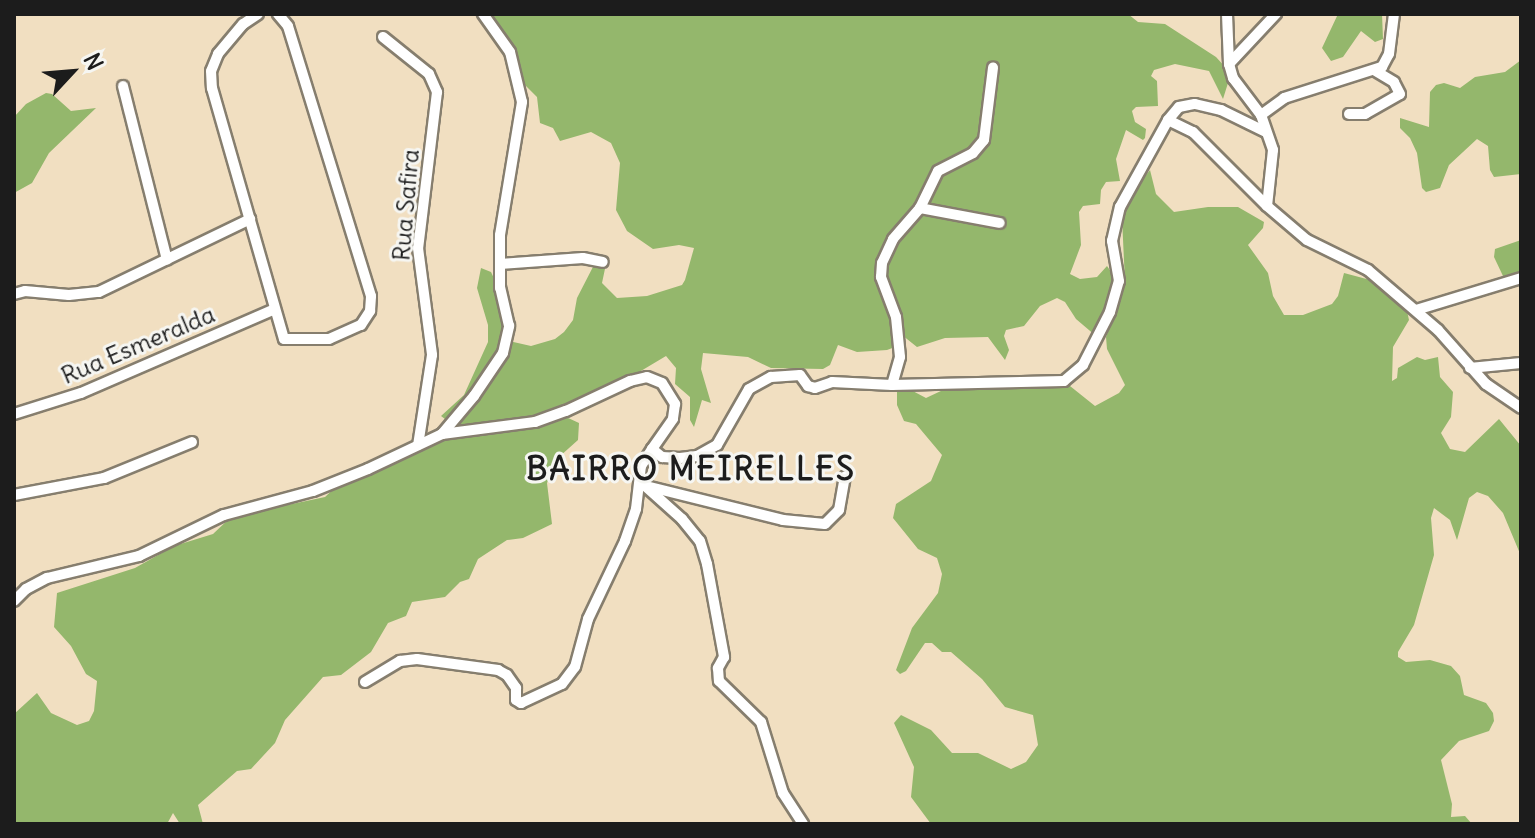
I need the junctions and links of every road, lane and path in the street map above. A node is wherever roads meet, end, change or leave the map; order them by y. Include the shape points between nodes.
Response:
1 (258, 14) edge
2 (278, 14) edge
3 (483, 14) edge
4 (1227, 14) edge
5 (1276, 14) edge
6 (1394, 14) edge
7 (383, 37) dead end
8 (1229, 64) junction
9 (993, 68) dead end
10 (1376, 71) junction
11 (123, 86) dead end
12 (1349, 114) dead end
13 (1261, 115) junction
14 (1168, 120) junction
15 (1266, 132) junction
16 (1267, 206) junction
17 (920, 208) junction
18 (250, 219) junction
19 (1000, 223) dead end
20 (167, 260) junction
21 (603, 262) dead end
22 (500, 264) junction
23 (1521, 278) edge
24 (14, 294) edge
25 (275, 309) junction
26 (1416, 310) junction
27 (1521, 363) edge
28 (1470, 368) junction
29 (892, 385) junction
30 (1521, 408) edge
31 (14, 414) edge
32 (442, 434) junction
33 (192, 442) dead end
34 (418, 445) junction
35 (652, 449) junction
36 (845, 477) dead end
37 (642, 484) junction
38 (14, 495) edge
39 (14, 601) edge
40 (365, 682) dead end
41 (803, 824) edge

1 - 18 street via 218,54 211,77
2 - 25 street via 288,26 372,301 361,325 329,339 286,341
3 - 22 street via 510,52 522,102 502,215
4 - 8 street
5 - 8 street
6 - 10 street via 1389,54
7 - 34 street, Rua Safira via 429,74 437,92 418,248 432,355
8 - 13 street via 1238,86
9 - 17 street via 984,140 973,153 938,171
10 - 12 street via 1394,82 1400,94 1365,114
10 - 13 street via 1284,98
11 - 20 street
13 - 15 street
14 - 15 street via 1179,107 1195,104
14 - 16 street via 1193,132
14 - 29 street via 1120,207 1112,241 1118,289 1093,349 1075,375 1056,383
15 - 16 street via 1273,150
16 - 26 street via 1317,246 1368,270
17 - 19 street
17 - 29 street via 893,239 882,263 900,357
18 - 20 street
18 - 25 street
20 - 24 street via 99,292
21 - 22 street via 583,258
22 - 32 street via 509,326 503,353
23 - 26 street
25 - 31 street, Rua Esmeralda via 81,393
26 - 28 street
27 - 28 street
28 - 30 street
29 - 35 street via 832,382 815,388 800,375 771,377 749,389 712,448 680,458 662,457
32 - 34 street
32 - 35 street via 535,422 647,377 662,383 675,404 673,419
33 - 38 street via 104,478
34 - 39 street via 327,486 224,515 139,556 47,578
35 - 37 street via 641,466
36 - 37 street via 839,510 825,524 783,520
37 - 40 street via 631,527 588,619 575,667 554,689 521,703 507,675 498,670 417,659 400,661
37 - 41 street via 700,541 724,657 719,681 761,722 783,793

